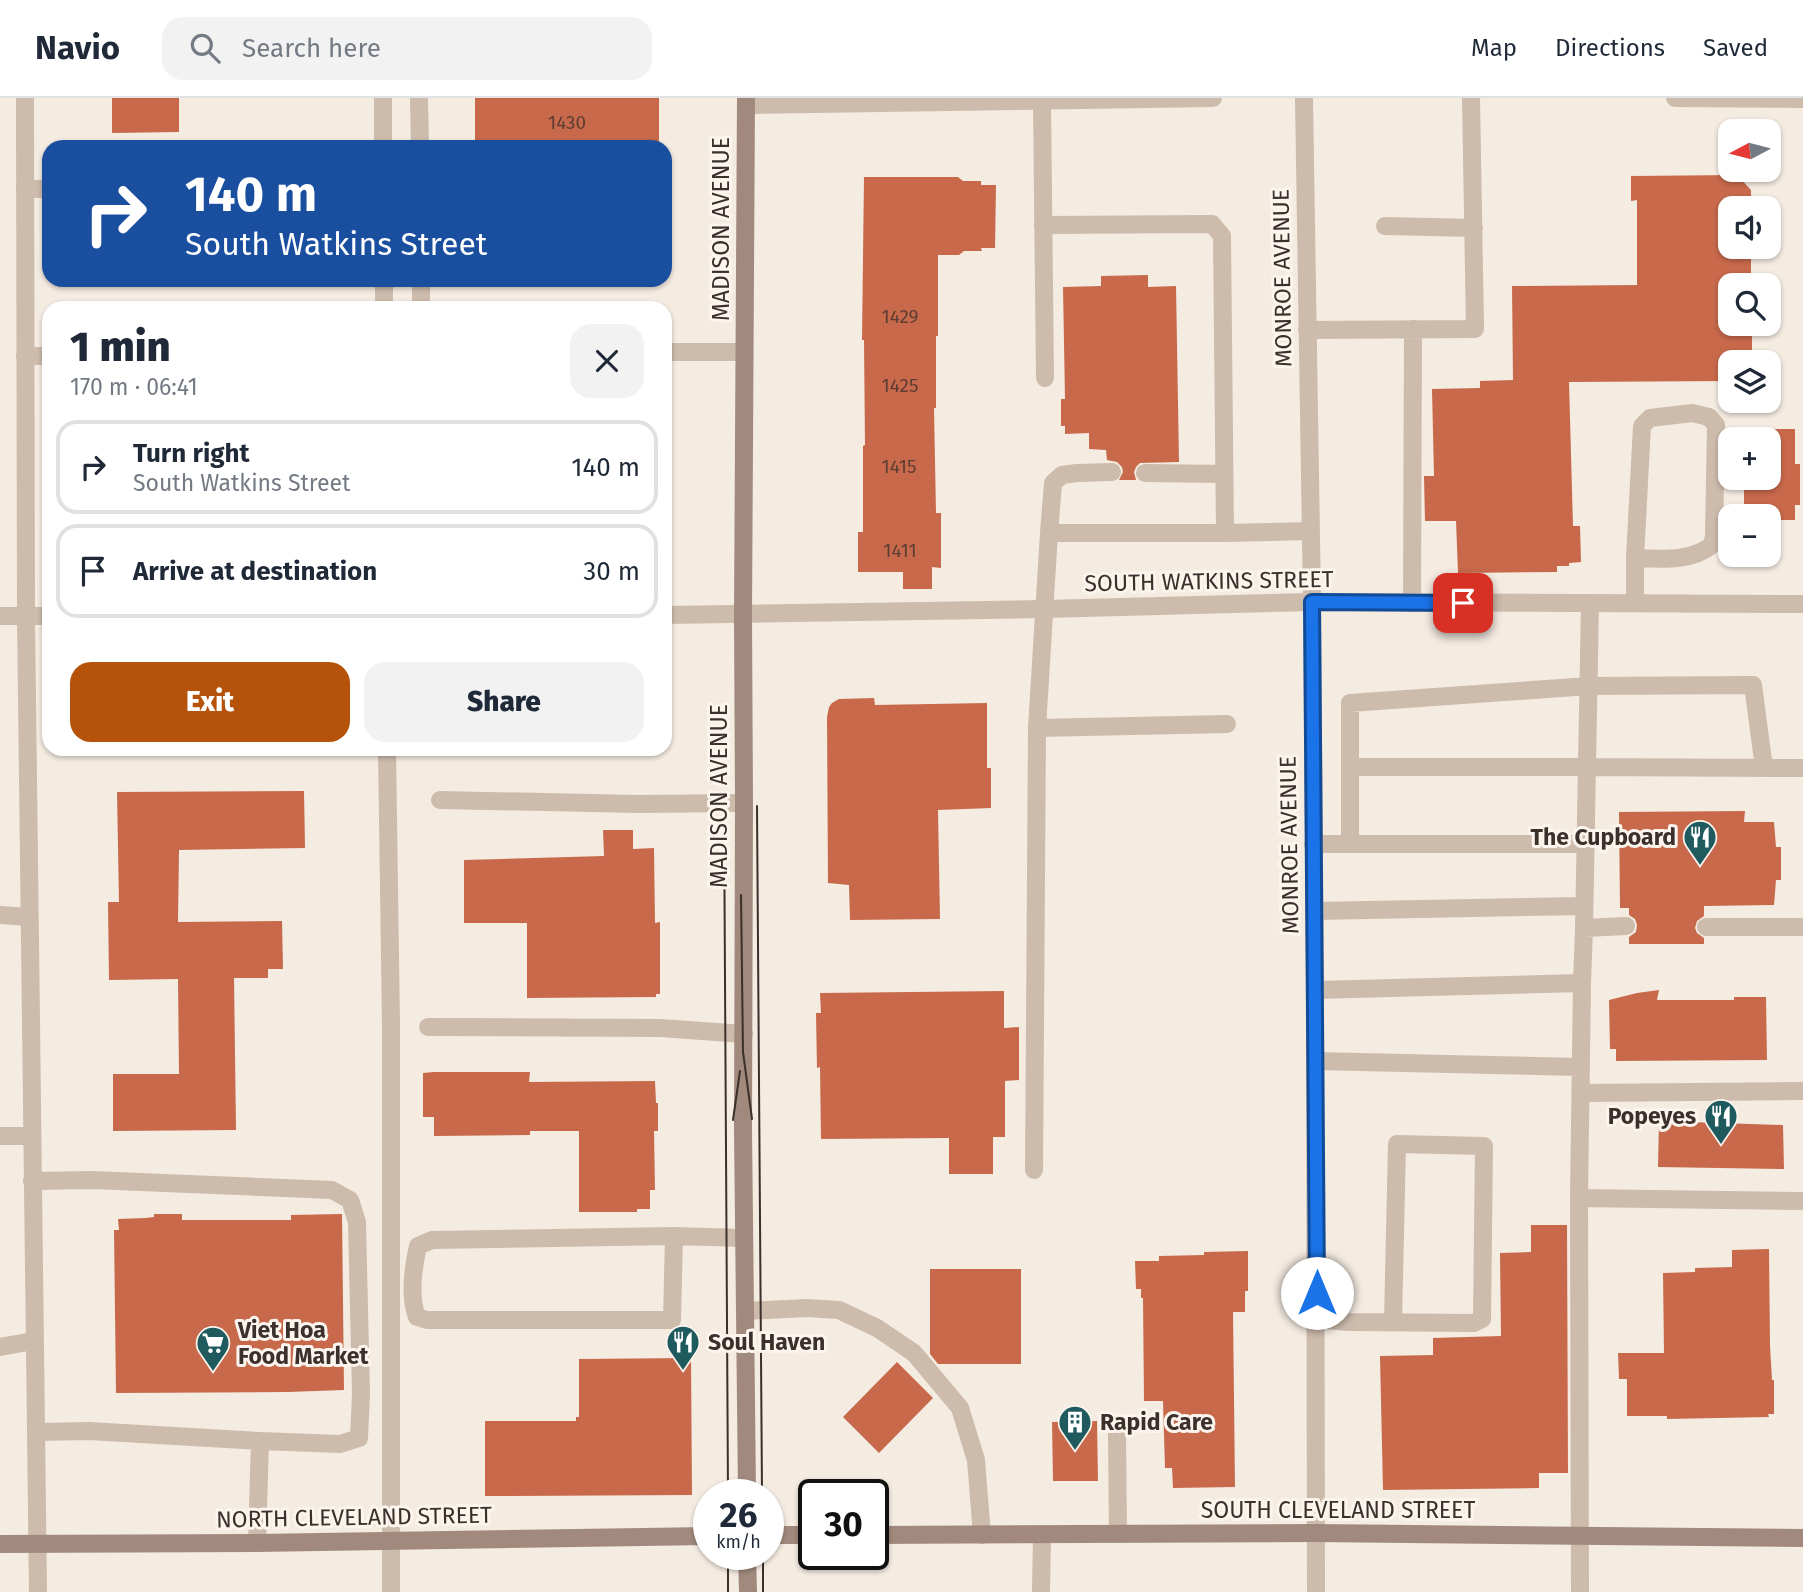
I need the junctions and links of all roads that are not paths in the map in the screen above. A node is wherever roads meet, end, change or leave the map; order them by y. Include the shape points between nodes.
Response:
1 (25, 98) edge
2 (383, 98) edge
3 (419, 98) edge
4 (1213, 98) edge
5 (1304, 98) edge
6 (1471, 98) edge
7 (1675, 98) edge
8 (1803, 99) edge
9 (979, 100) edge
10 (1042, 101) junction
11 (746, 102) edge
12 (383, 140) edge
13 (420, 140) edge
14 (25, 189) junction
15 (42, 189) edge
16 (1044, 225) junction
17 (1385, 226) dead end
18 (1474, 228) junction
19 (1413, 329) junction
20 (1307, 330) junction
21 (672, 352) edge
22 (744, 352) junction
23 (25, 356) junction
24 (42, 356) edge
25 (1045, 378) dead end
26 (1112, 472) dead end
27 (1145, 473) dead end
28 (1224, 474) junction
29 (1310, 531) junction
30 (1049, 533) junction
31 (1225, 533) junction
32 (1635, 558) junction
33 (1312, 602) junction
34 (1412, 603) junction
35 (1590, 603) junction
36 (1635, 603) junction
37 (1803, 604) edge
38 (1045, 609) junction
39 (672, 615) edge
40 (743, 615) junction
41 (0, 616) edge
42 (26, 616) junction
43 (42, 616) edge
44 (1589, 686) junction
45 (1227, 724) dead end
46 (1037, 728) junction
47 (387, 756) edge
48 (1586, 766) junction
49 (1351, 767) junction
50 (1764, 768) junction
51 (1803, 768) edge
52 (440, 800) dead end
53 (744, 803) junction
54 (1313, 844) junction
55 (1350, 844) junction
56 (1585, 844) junction
57 (1584, 906) junction
58 (1314, 911) junction
59 (0, 915) edge
60 (29, 917) junction
61 (1626, 926) dead end
62 (1706, 927) dead end
63 (1803, 927) edge
64 (1584, 928) junction
65 (1582, 983) junction
66 (1315, 990) junction
67 (428, 1027) dead end
68 (744, 1034) junction
69 (1315, 1061) junction
70 (1581, 1067) junction
71 (1803, 1091) edge
72 (1581, 1093) junction
73 (0, 1136) edge
74 (32, 1136) junction
75 (1034, 1170) dead end
76 (32, 1181) junction
77 (1579, 1198) junction
78 (1803, 1201) edge
79 (674, 1236) junction
80 (744, 1238) junction
81 (745, 1311) junction
82 (1317, 1319) junction
83 (1393, 1322) junction
84 (34, 1341) junction
85 (0, 1347) edge
86 (36, 1432) junction
87 (1117, 1434) dead end
88 (260, 1441) junction
89 (747, 1479) edge
90 (1315, 1533) junction
91 (1118, 1534) junction
92 (889, 1535) edge
93 (982, 1535) junction
94 (1042, 1535) junction
95 (1579, 1535) junction
96 (693, 1536) edge
97 (1803, 1538) edge
98 (391, 1542) junction
99 (257, 1543) junction
100 (0, 1544) edge
101 (37, 1544) junction
102 (747, 1570) edge
103 (38, 1592) edge
104 (391, 1592) edge
105 (748, 1592) edge
106 (1041, 1592) edge
107 (1316, 1592) edge
108 (1580, 1592) edge

1 - 14 street
2 - 12 street
3 - 13 street
4 - 10 street
5 - 20 street, MONROE AVENUE
6 - 18 street
7 - 8 street
9 - 10 street
9 - 11 street
10 - 16 street
11 - 22 main road, MADISON AVENUE
14 - 15 street
14 - 23 street
16 - 25 street
16 - 28 street via 1212,225 1222,236
17 - 18 street
18 - 19 street via 1475,328
19 - 20 street
19 - 34 street
20 - 29 street, MONROE AVENUE
21 - 22 street
22 - 40 main road, MADISON AVENUE
23 - 24 street
23 - 42 street
26 - 30 street via 1062,475 1053,483
27 - 28 street
28 - 31 street
29 - 31 street
29 - 33 street, MONROE AVENUE
30 - 31 street
30 - 38 street
32 - 32 street via 1642,426 1650,418 1680,413 1709,417 1716,425 1712,545 1686,557
32 - 36 street
33 - 34 street, SOUTH WATKINS STREET
33 - 38 street, SOUTH WATKINS STREET
33 - 54 street, MONROE AVENUE
34 - 35 street, SOUTH WATKINS STREET
35 - 36 street, SOUTH WATKINS STREET
35 - 44 street
36 - 37 street, SOUTH WATKINS STREET
38 - 40 street, SOUTH WATKINS STREET
38 - 46 street
39 - 40 street, SOUTH WATKINS STREET
40 - 53 main road, MADISON AVENUE
41 - 42 street
42 - 43 street
42 - 60 street
44 - 48 street
44 - 49 street via 1350,703
44 - 50 street via 1753,685
45 - 46 street
46 - 75 street
47 - 98 street
48 - 49 street
48 - 50 street
48 - 56 street
49 - 55 street
50 - 51 street
52 - 53 street
53 - 68 main road, MADISON AVENUE
54 - 55 street
54 - 58 street, MONROE AVENUE
55 - 56 street
56 - 57 street
57 - 58 street
57 - 64 street
58 - 66 street, MONROE AVENUE
59 - 60 street
60 - 74 street
61 - 64 street
62 - 63 street
64 - 65 street
65 - 66 street
65 - 70 street
66 - 69 street, MONROE AVENUE
67 - 68 street via 660,1028
68 - 80 main road, MADISON AVENUE
69 - 70 street
69 - 82 street, MONROE AVENUE
70 - 72 street
71 - 72 street
72 - 77 street
73 - 74 street
74 - 76 street
76 - 84 street
76 - 88 street via 332,1189 350,1200 357,1222 359,1438 340,1444
77 - 78 street
77 - 95 street
79 - 79 street via 432,1240 418,1246 412,1306 417,1317 427,1321 672,1320
79 - 80 street
80 - 81 main road, MADISON AVENUE
81 - 89 main road, MADISON AVENUE
81 - 93 street via 839,1310 914,1353 960,1408 976,1460
82 - 83 street
82 - 90 street, MONROE AVENUE
83 - 83 street via 1474,1323 1482,1319 1485,1146 1397,1144
84 - 85 street
84 - 86 street
86 - 88 street
86 - 101 street
87 - 91 street
88 - 99 street
90 - 91 main road, SOUTH CLEVELAND STREET
90 - 95 main road, SOUTH CLEVELAND STREET
90 - 107 street, MONROE AVENUE
91 - 94 main road, SOUTH CLEVELAND STREET
92 - 93 main road, SOUTH CLEVELAND STREET
93 - 94 main road, SOUTH CLEVELAND STREET
94 - 106 street
95 - 97 main road, SOUTH CLEVELAND STREET
95 - 108 street
96 - 98 main road, NORTH CLEVELAND STREET
98 - 99 main road, NORTH CLEVELAND STREET
98 - 104 street
99 - 101 main road, NORTH CLEVELAND STREET
100 - 101 main road, NORTH CLEVELAND STREET
101 - 103 street
102 - 105 main road

